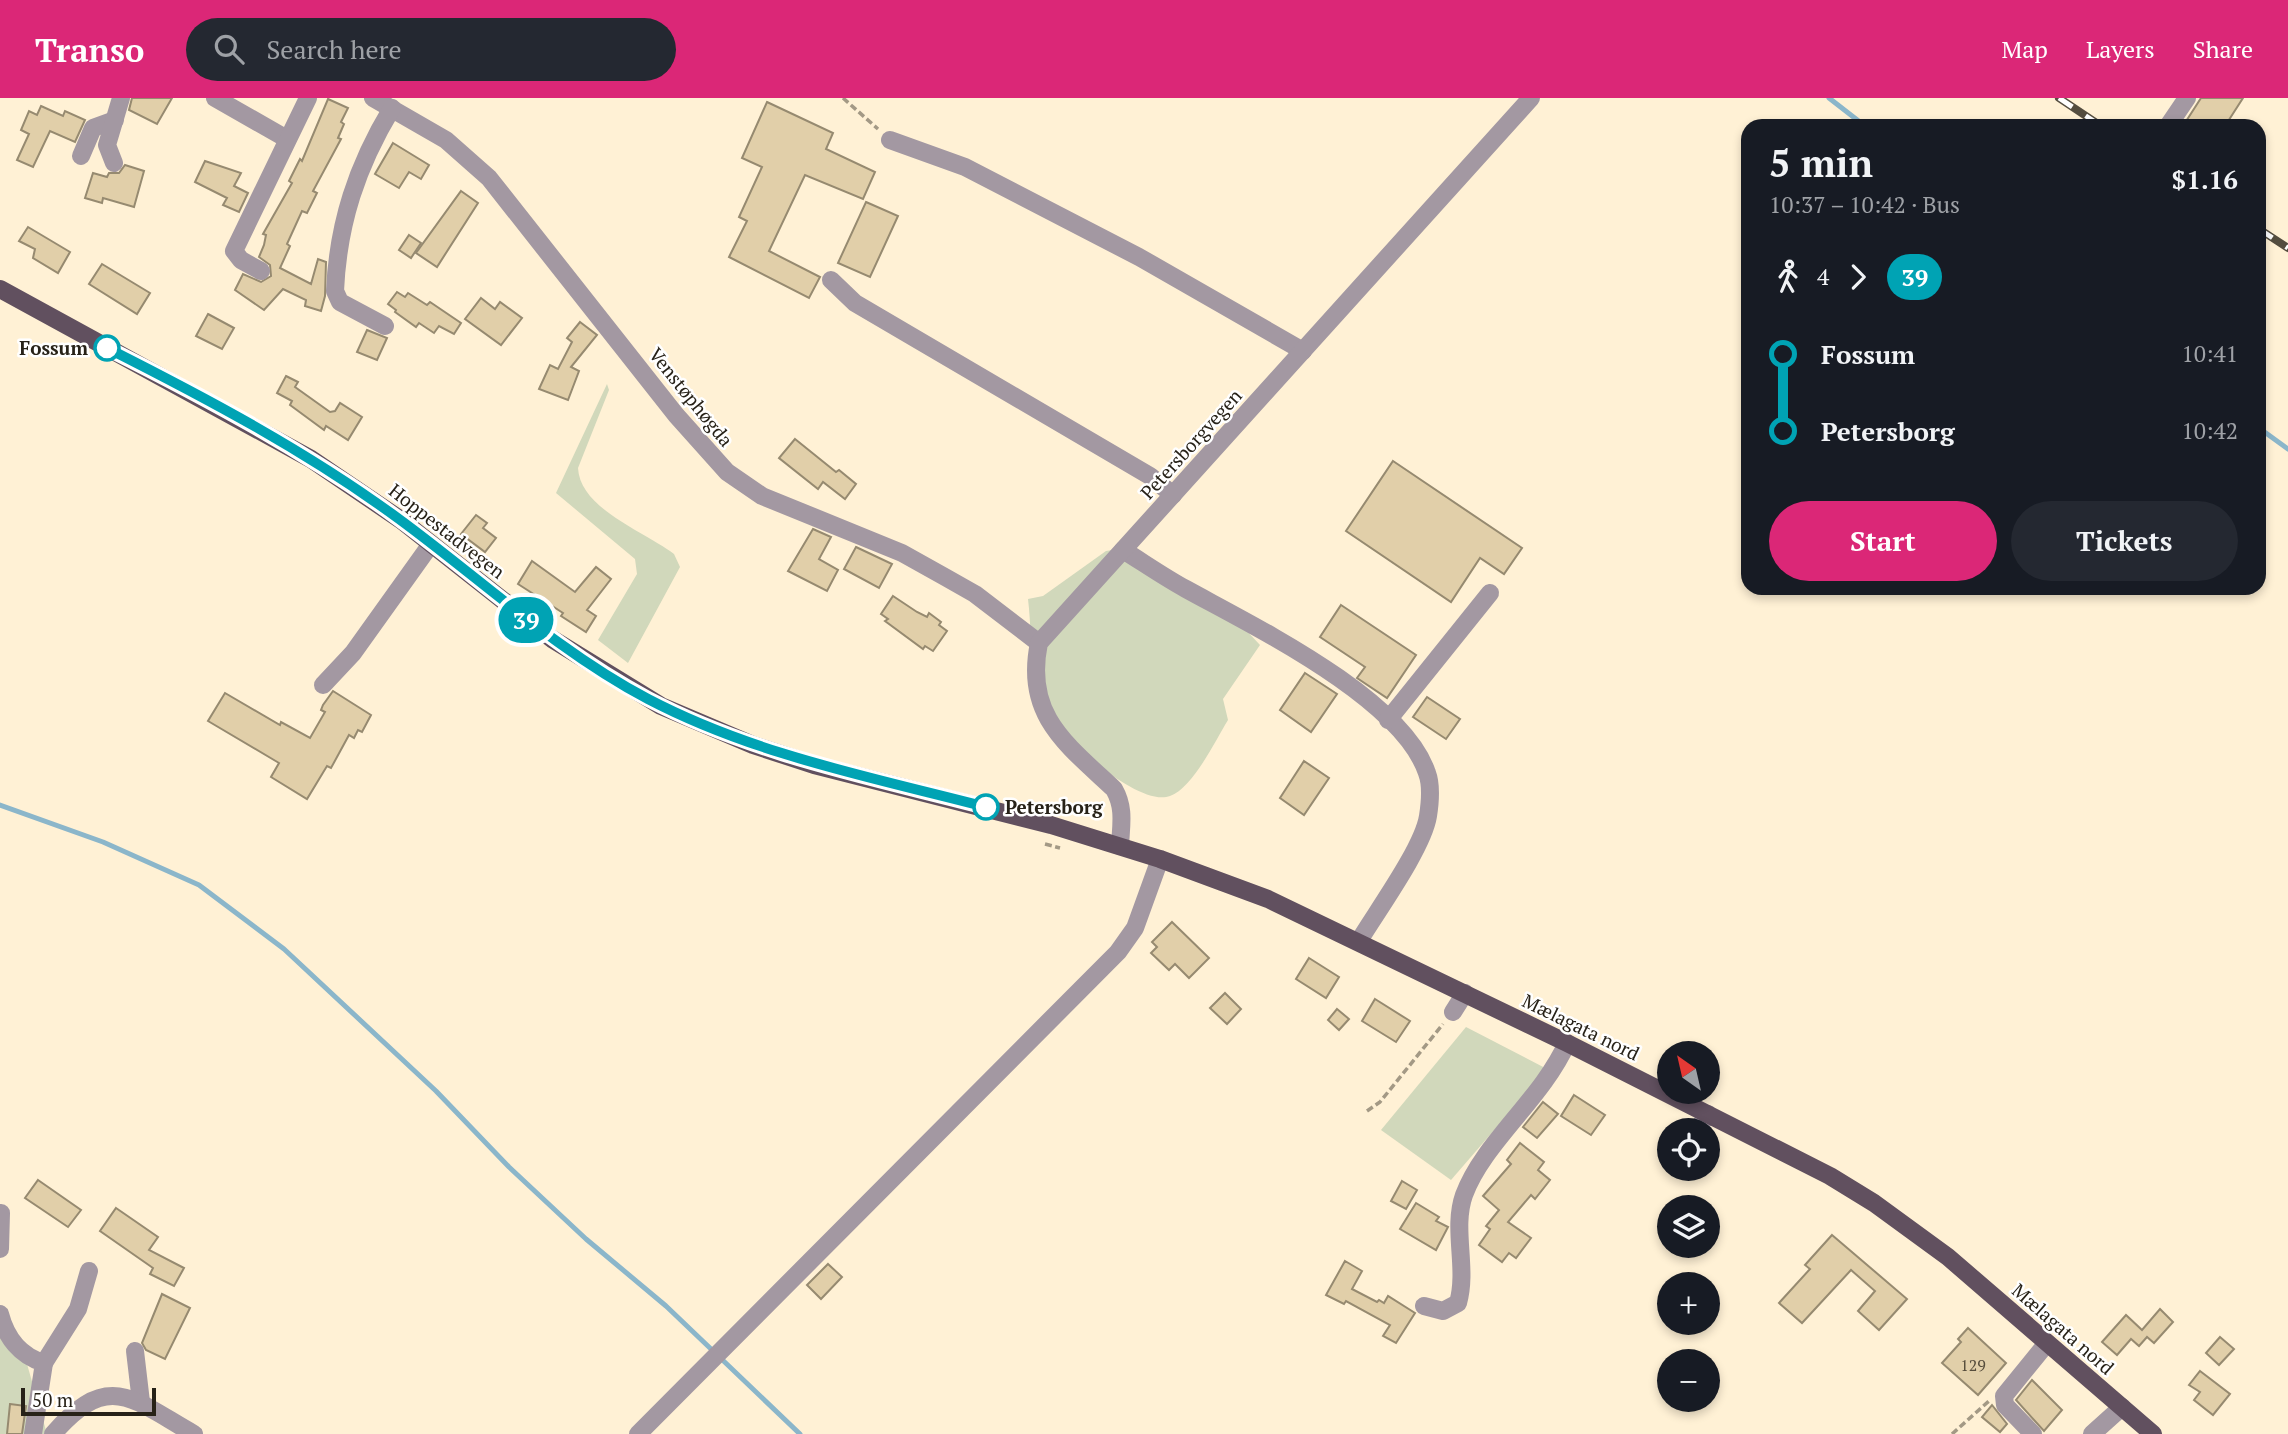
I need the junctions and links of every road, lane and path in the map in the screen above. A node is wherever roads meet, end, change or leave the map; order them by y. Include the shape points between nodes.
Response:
1 (121, 98) edge
2 (215, 98) edge
3 (308, 98) edge
4 (373, 98) edge
5 (843, 98) edge
6 (1531, 98) edge
7 (2187, 98) edge
8 (391, 108) junction
9 (2173, 119) edge
10 (115, 120) junction
11 (287, 139) junction
12 (890, 139) joint
13 (81, 156) dead end
14 (114, 163) dead end
15 (261, 271) dead end
16 (831, 281) dead end
17 (0, 289) edge
18 (385, 326) dead end
19 (1303, 351) junction
20 (1173, 495) junction
21 (431, 544) junction
22 (1123, 550) junction
23 (1490, 593) dead end
24 (1040, 643) junction
25 (323, 685) dead end
26 (1388, 720) junction
27 (1045, 844) dead end
28 (1120, 846) junction
29 (1069, 850) dead end
30 (1160, 859) junction
31 (1359, 941) junction
32 (1465, 993) junction
33 (1453, 1012) joint
34 (1567, 1043) junction
35 (1367, 1111) dead end
36 (1709, 1114) junction
37 (1706, 1118) edge
38 (1, 1213) edge
39 (0, 1249) edge
40 (89, 1271) dead end
41 (1424, 1306) dead end
42 (0, 1314) edge
43 (2047, 1343) junction
44 (135, 1351) dead end
45 (44, 1363) junction
46 (2004, 1396) junction
47 (141, 1402) junction
48 (2122, 1408) junction
49 (33, 1434) edge
50 (53, 1434) edge
51 (194, 1434) edge
52 (638, 1434) edge
53 (1952, 1434) edge
54 (2033, 1434) edge
55 (2092, 1434) edge
56 (2153, 1434) edge

1 - 10 street
2 - 11 street
3 - 11 street
4 - 8 street, Venstøphøgda
5 - 12 path
6 - 19 street, Petersborgvegen
7 - 9 street
8 - 18 street via 349,196 335,290 340,302
8 - 24 street, Venstøphøgda via 446,140 489,178 676,415 727,472 762,496 902,553 975,594
10 - 13 street via 93,128
10 - 14 street via 107,145
11 - 15 street via 234,251
12 - 19 street via 965,167 1139,257
16 - 20 street via 855,303 1150,476
17 - 21 main road, Hoppestadvegen via 266,432 358,490
19 - 20 street, Petersborgvegen
20 - 22 street, Petersborgvegen
21 - 25 street via 353,653
21 - 28 main road, Hoppestadvegen via 582,660 712,729 814,765
22 - 24 street, Petersborgvegen
22 - 26 street via 1286,642
23 - 26 street
24 - 28 street via 1034,668 1041,705 1052,729 1120,799
26 - 31 street via 1417,751 1428,775 1427,820
27 - 29 path
28 - 30 main road, Mælagata nord
30 - 31 main road, Mælagata nord via 1268,899
30 - 52 street via 1135,928 1118,952
31 - 32 main road, Mælagata nord
32 - 33 street
32 - 34 main road, Mælagata nord
33 - 35 path via 1380,1102
34 - 36 main road, Mælagata nord
34 - 41 street via 1546,1082 1483,1161 1464,1195 1458,1303 1443,1311
36 - 37 street
36 - 43 main road, Mælagata nord via 1830,1175 1874,1203 1948,1257
38 - 39 street
40 - 45 street via 78,1309
42 - 45 street via 3,1328 21,1351
43 - 46 street
43 - 48 main road, Mælagata nord
44 - 47 street
45 - 49 street
46 - 53 path via 1988,1402
46 - 54 street via 2005,1405
47 - 50 street via 117,1396 98,1398 75,1409
47 - 51 street
48 - 55 street
48 - 56 main road, Mælagata nord

